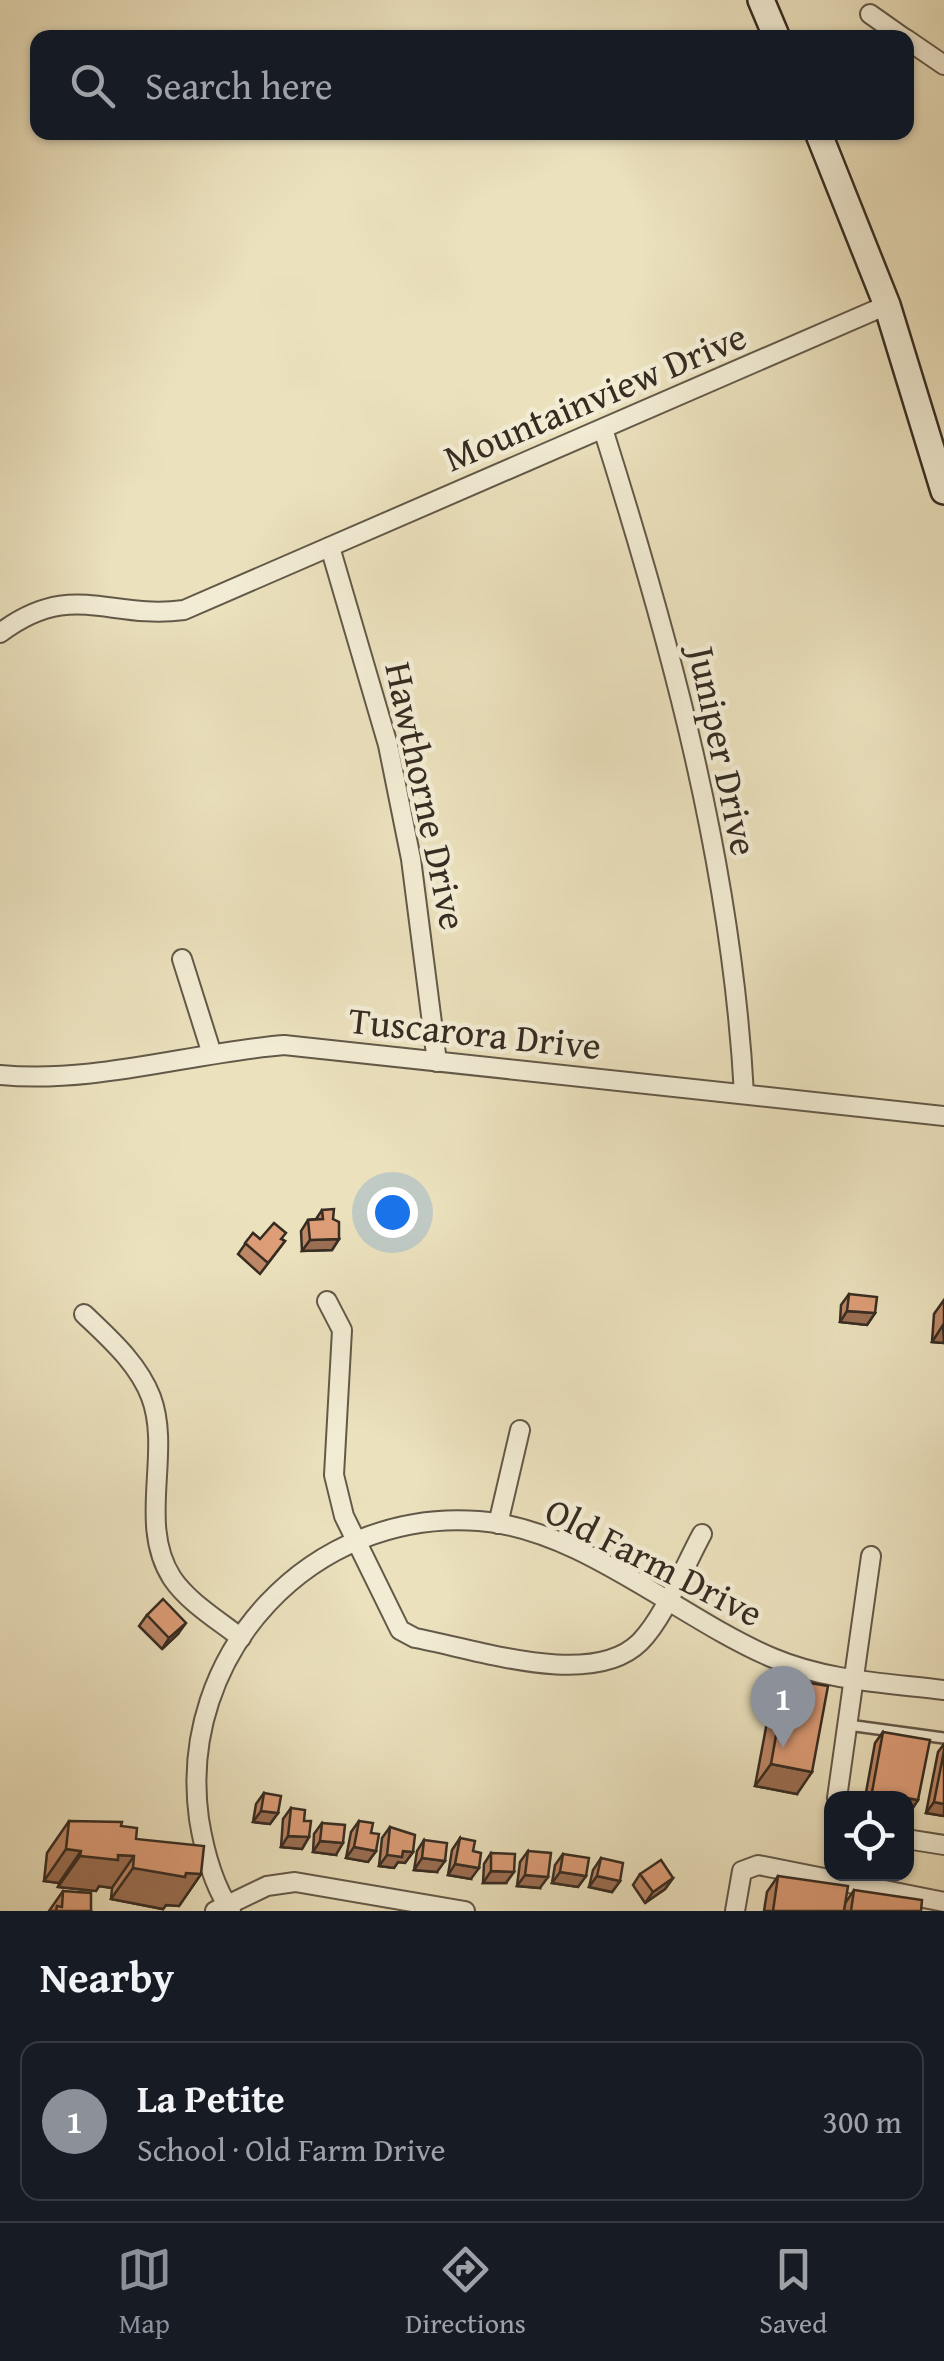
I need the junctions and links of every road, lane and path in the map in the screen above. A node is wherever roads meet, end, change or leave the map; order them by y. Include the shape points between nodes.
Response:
1 (760, 0) edge
2 (870, 14) dead end
3 (773, 30) edge
4 (893, 30) edge
5 (914, 44) edge
6 (944, 65) edge
7 (821, 140) edge
8 (886, 305) junction
9 (603, 429) junction
10 (944, 491) edge
11 (330, 547) junction
12 (0, 633) edge
13 (182, 959) dead end
14 (211, 1051) junction
15 (438, 1062) junction
16 (0, 1075) edge
17 (744, 1094) junction
18 (944, 1116) edge
19 (328, 1301) dead end
20 (84, 1314) dead end
21 (520, 1430) dead end
22 (498, 1524) junction
23 (702, 1534) dead end
24 (355, 1539) junction
25 (872, 1556) dead end
26 (665, 1600) junction
27 (241, 1638) junction
28 (855, 1680) junction
29 (944, 1690) edge
30 (848, 1725) junction
31 (944, 1738) edge
32 (839, 1791) edge
33 (914, 1840) edge
34 (944, 1845) edge
35 (944, 1902) edge
36 (224, 1909) edge
37 (465, 1911) edge
38 (735, 1911) edge

1 - 3 main road
2 - 4 street
5 - 6 street
7 - 8 main road
8 - 9 street, Mountainview Drive
8 - 10 main road
9 - 11 street, Mountainview Drive
9 - 17 street, Juniper Drive via 692,743 720,896
11 - 12 street, Mountainview Drive via 184,610 154,614 82,602 50,604
11 - 15 street, Hawthorne Drive via 388,745
13 - 14 street
14 - 15 street, Tuscarora Drive via 284,1046
14 - 16 street, Tuscarora Drive via 68,1078
15 - 17 street, Tuscarora Drive
17 - 18 street, Tuscarora Drive
19 - 24 street via 342,1330 334,1475
20 - 27 street via 118,1347 150,1396 157,1534 171,1576
21 - 22 street
22 - 24 street, Old Farm Drive via 423,1522
22 - 26 street, Old Farm Drive via 567,1547
23 - 26 street
24 - 26 street via 388,1613 415,1638 592,1666 616,1660 644,1639
24 - 27 street, Old Farm Drive via 287,1584
25 - 28 street
26 - 28 street, Old Farm Drive via 776,1660
27 - 36 street, Old Farm Drive via 215,1677 196,1761 201,1831
28 - 29 street, Old Farm Drive
28 - 30 street
30 - 31 lane
30 - 32 street
33 - 34 street
35 - 38 street via 758,1865 742,1871
36 - 37 street via 267,1886 295,1882

